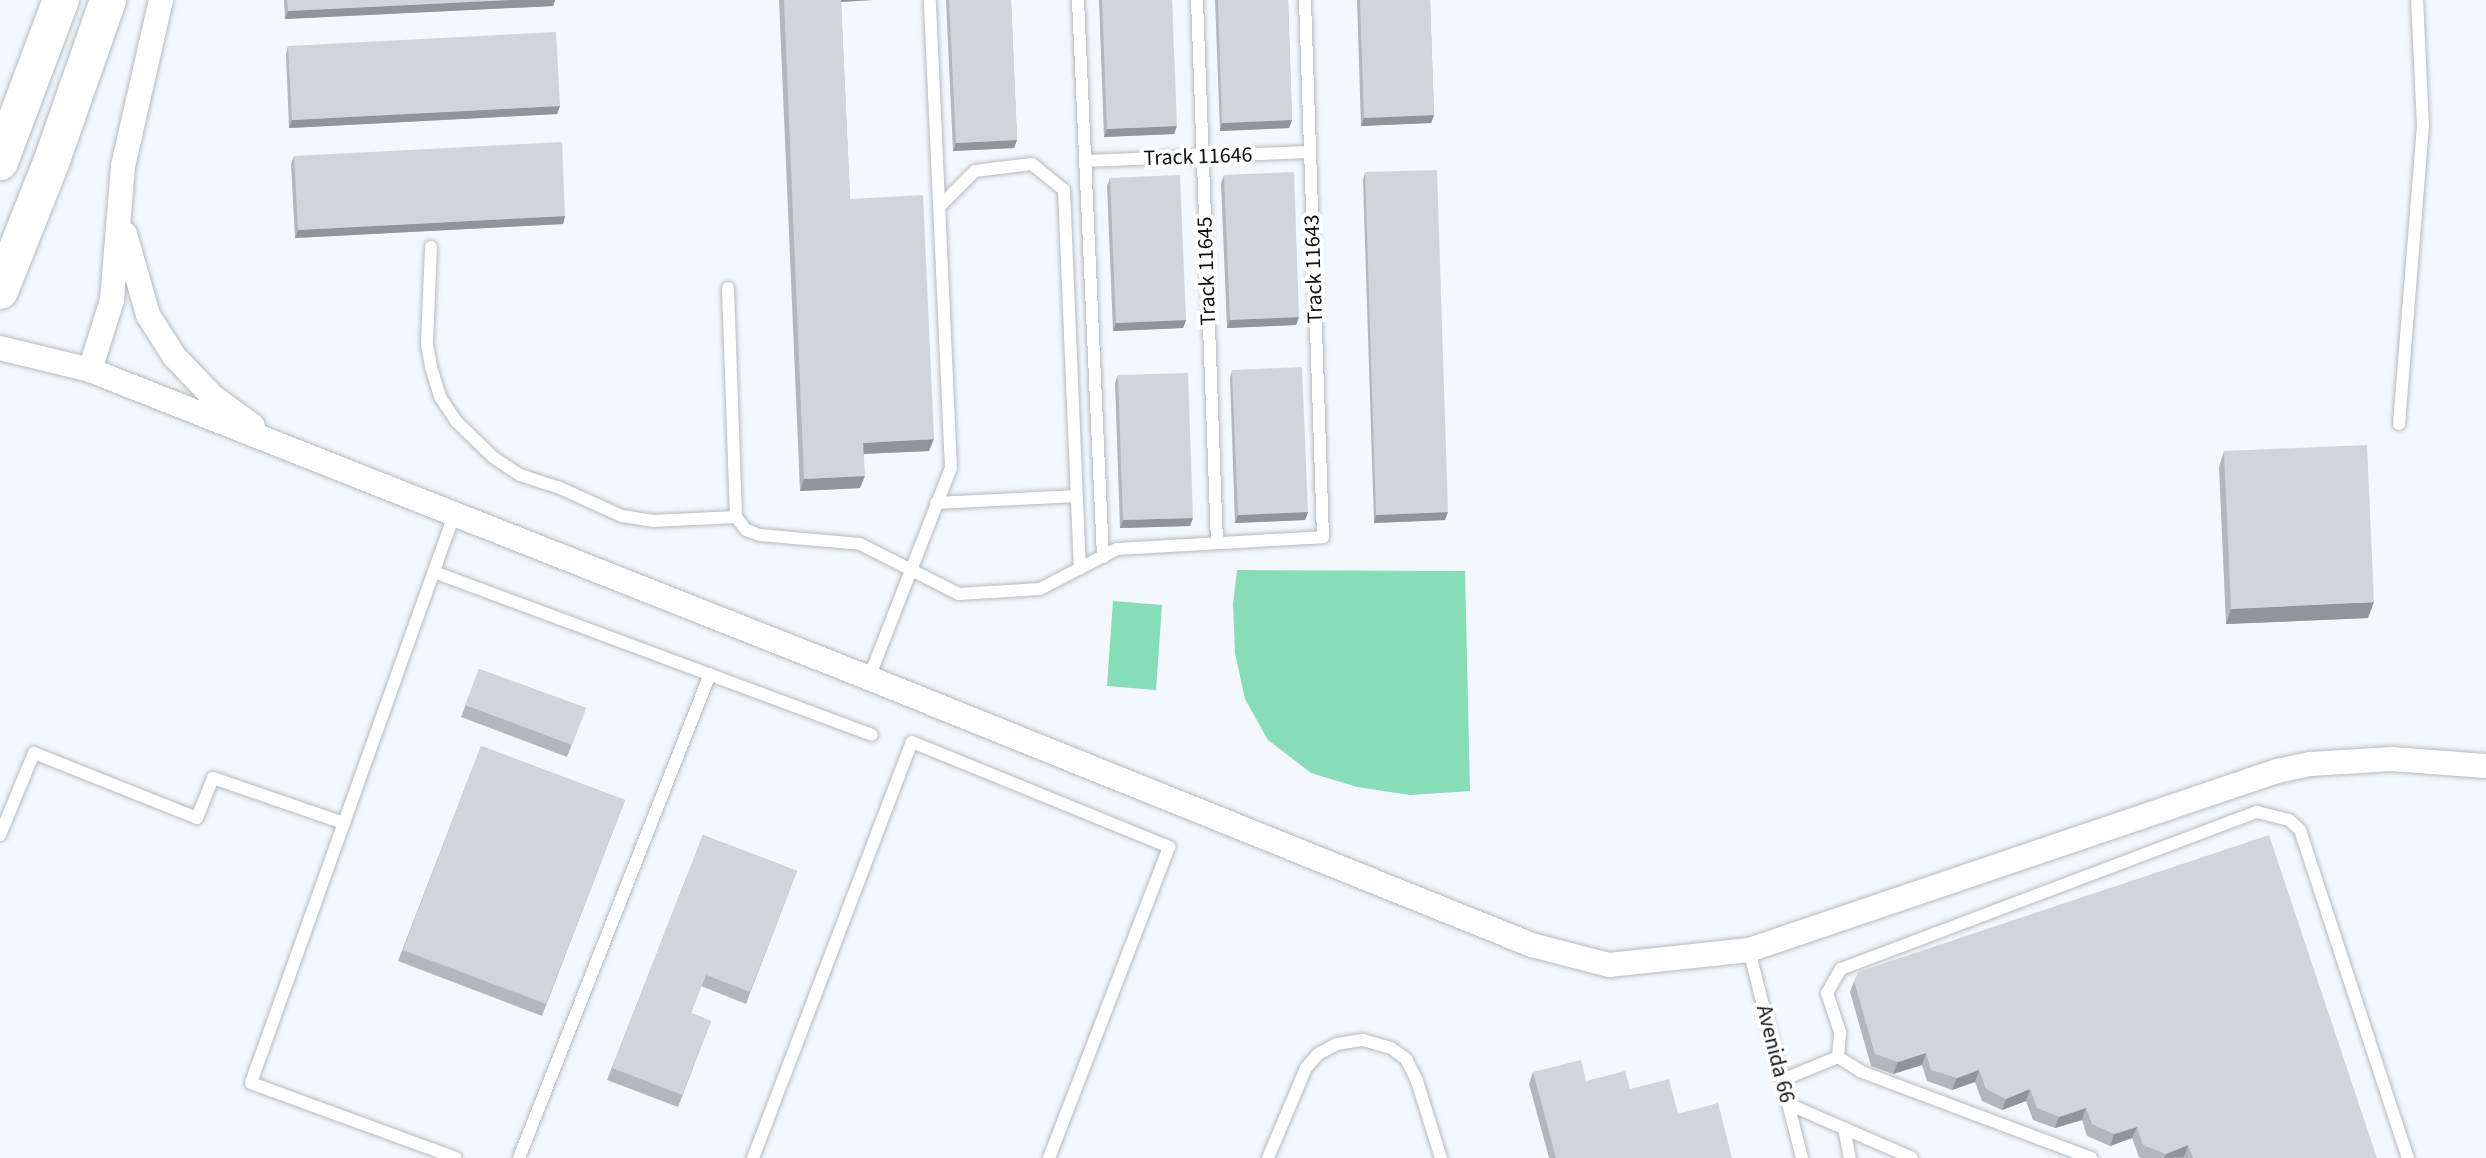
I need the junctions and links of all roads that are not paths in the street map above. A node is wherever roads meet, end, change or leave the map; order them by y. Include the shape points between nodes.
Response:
1 (61, 0) edge
2 (108, 0) edge
3 (161, 0) edge
4 (930, 0) edge
5 (1078, 0) edge
6 (1197, 0) edge
7 (1305, 0) edge
8 (2417, 0) edge
9 (1310, 152) junction
10 (1203, 157) junction
11 (1085, 161) junction
12 (0, 162) edge
13 (120, 204) junction
14 (940, 206) junction
15 (431, 247) dead end
16 (728, 288) dead end
17 (0, 291) edge
18 (0, 348) edge
19 (90, 370) junction
20 (2399, 424) dead end
21 (278, 445) junction
22 (1077, 496) junction
23 (936, 503) junction
24 (454, 515) junction
25 (736, 517) junction
26 (1217, 542) junction
27 (1103, 557) junction
28 (910, 569) junction
29 (1080, 569) junction
30 (434, 572) junction
31 (710, 674) junction
32 (869, 678) junction
33 (872, 735) dead end
34 (2486, 766) edge
35 (344, 823) junction
36 (0, 835) edge
37 (1749, 950) junction
38 (1838, 1057) junction
39 (1782, 1080) junction
40 (1788, 1104) junction
41 (1844, 1128) junction
42 (456, 1158) edge
43 (519, 1158) edge
44 (753, 1158) edge
45 (1049, 1158) edge
46 (1268, 1158) edge
47 (1441, 1158) edge
48 (1802, 1158) edge
49 (1850, 1158) edge
50 (1912, 1158) edge
51 (2091, 1158) edge
52 (2408, 1158) edge

1 - 12 main road
2 - 17 main road
3 - 13 street via 123,166
4 - 14 lane
5 - 11 lane
6 - 10 lane, Track 11645
7 - 9 lane, Track 11643
8 - 20 lane via 2423,126
9 - 10 lane, Track 11646
9 - 26 lane, Track 11643 via 1323,537
10 - 11 lane, Track 11646
10 - 26 lane, Track 11645
11 - 27 lane
13 - 19 street via 112,300
13 - 21 street via 148,315 174,356 213,397
14 - 22 lane via 975,171 1032,164 1064,190
14 - 23 lane via 951,468
15 - 25 lane via 431,367 440,397 456,421 493,457 520,475 622,516 652,521
16 - 25 lane
18 - 19 street
19 - 21 street
21 - 24 street
22 - 23 lane
22 - 29 lane
23 - 28 lane
24 - 30 lane
24 - 32 street
25 - 28 lane via 746,530 760,535 860,544
26 - 27 lane via 1117,549
27 - 29 lane
28 - 29 lane via 959,594 1040,589
28 - 32 lane
30 - 31 lane
30 - 35 lane
31 - 33 lane
31 - 43 lane
32 - 37 street via 1532,945 1609,965
34 - 37 street via 2392,759 2277,771
35 - 36 lane via 213,778 197,818 34,753
35 - 42 lane via 251,1083
37 - 39 lane, Avenida 66
38 - 39 lane
38 - 51 lane via 1862,1072
38 - 52 lane via 1840,1032 1827,993 1841,969 2257,812 2274,814 2300,830
39 - 40 lane, Avenida 66
40 - 41 lane
40 - 48 lane, Avenida 66
41 - 49 lane
41 - 50 lane
44 - 45 lane via 912,742 1169,847
46 - 47 lane via 1306,1068 1337,1044 1363,1040 1406,1059

